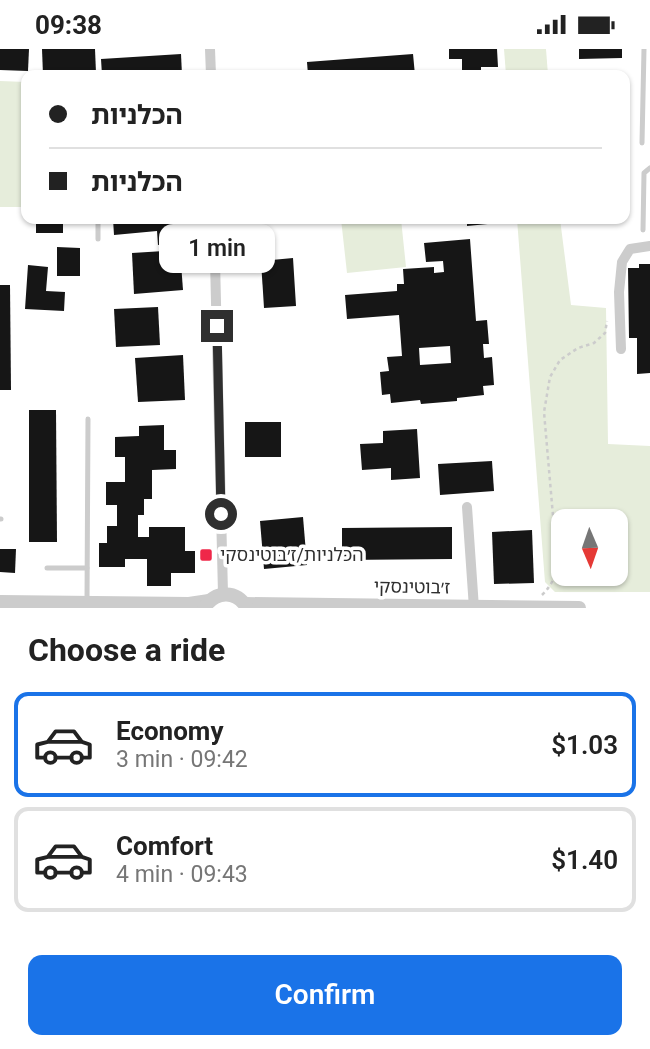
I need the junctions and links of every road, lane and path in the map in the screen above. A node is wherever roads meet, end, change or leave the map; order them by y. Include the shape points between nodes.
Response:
1 (210, 49) edge
2 (644, 49) edge
3 (211, 70) edge
4 (647, 72) edge
5 (642, 143) dead end
6 (650, 168) edge
7 (98, 224) edge
8 (214, 224) edge
9 (643, 230) dead end
10 (98, 239) dead end
11 (650, 246) edge
12 (608, 316) dead end
13 (621, 349) dead end
14 (88, 419) dead end
15 (467, 507) dead end
16 (47, 568) dead end
17 (87, 568) junction
18 (223, 594) junction
19 (0, 603) edge
20 (87, 603) junction
21 (206, 605) edge
22 (246, 606) edge
23 (474, 608) edge
24 (537, 608) edge
25 (579, 608) edge

1 - 3 street
2 - 4 lane
4 - 5 lane
6 - 9 lane via 644,173
7 - 10 lane
8 - 18 street
11 - 13 street via 630,249 622,262
12 - 24 path via 605,333 594,344 559,361 550,377 544,412 557,562 550,588
14 - 17 lane
15 - 23 street
16 - 17 lane
17 - 20 lane
18 - 21 street
18 - 22 street via 238,597
19 - 20 street
20 - 21 street
22 - 23 street, ז׳בוטינסקי
23 - 24 street, ז׳בוטינסקי
24 - 25 street, ז׳בוטינסקי

